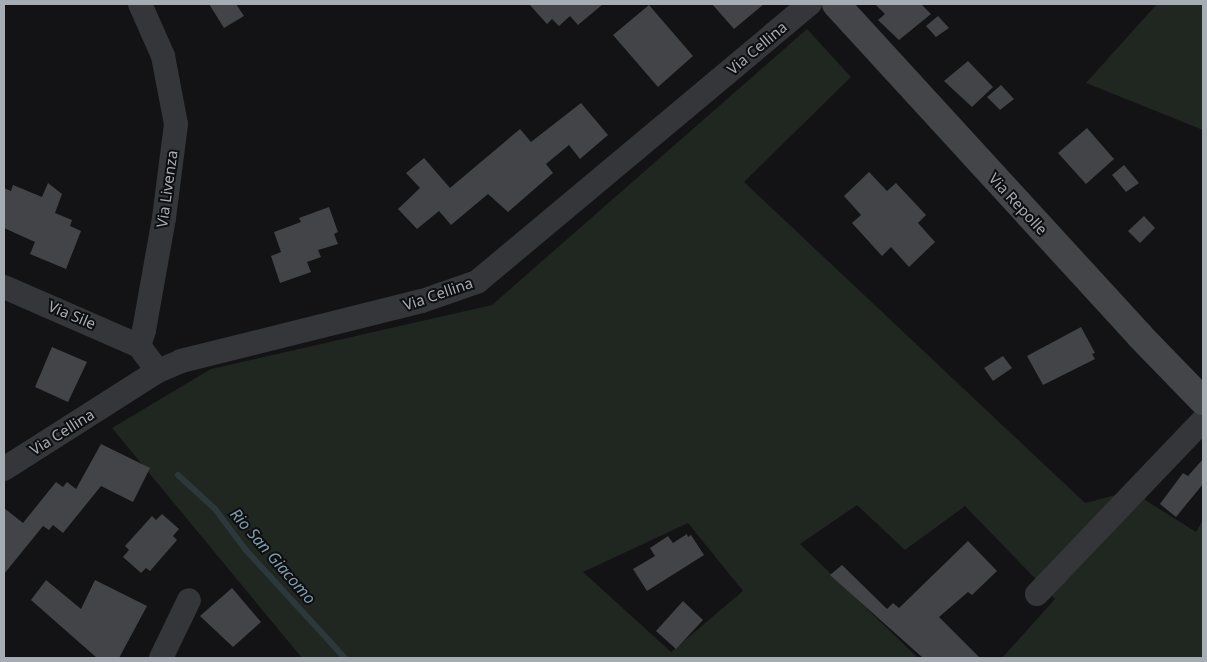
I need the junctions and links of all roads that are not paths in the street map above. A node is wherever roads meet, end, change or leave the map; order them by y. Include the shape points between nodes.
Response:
1 (140, 4) edge
2 (810, 4) edge
3 (836, 4) edge
4 (4, 286) edge
5 (139, 346) junction
6 (158, 371) junction
7 (1203, 401) edge
8 (1203, 420) edge
9 (4, 468) edge
10 (1037, 594) dead end
11 (189, 600) dead end
12 (161, 658) edge

1 - 5 street, Via Livenza via 163,56 176,124 164,218
2 - 6 street, Via Cellina via 477,282 422,301 181,361
3 - 7 street, Via Repolle via 1133,329
4 - 5 street, Via Sile
5 - 6 street
6 - 9 street, Via Cellina
8 - 10 street
11 - 12 street

